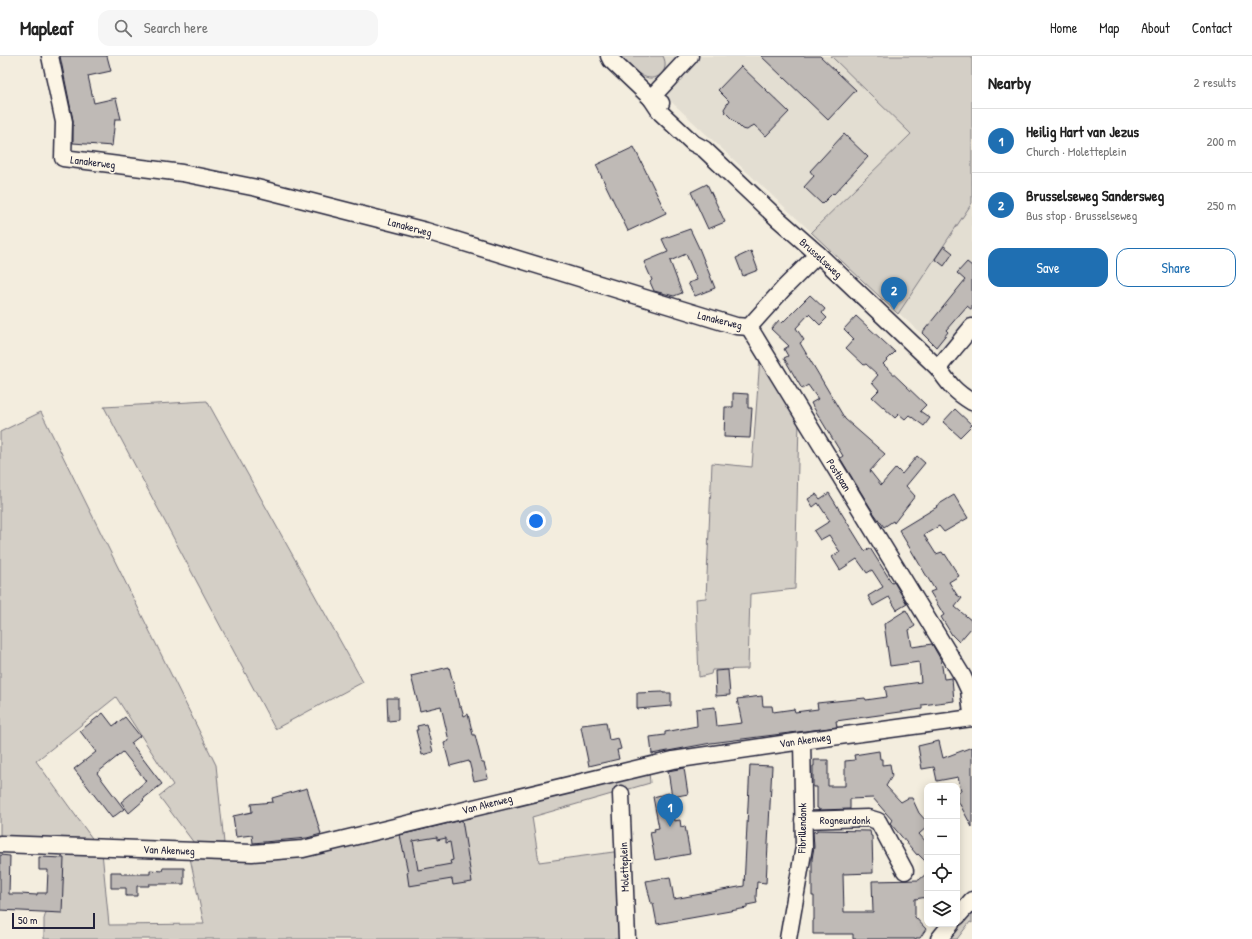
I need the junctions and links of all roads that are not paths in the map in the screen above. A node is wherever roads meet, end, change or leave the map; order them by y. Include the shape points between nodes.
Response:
1 (50, 56) edge
2 (608, 57) edge
3 (683, 58) edge
4 (651, 98) junction
5 (818, 254) junction
6 (748, 327) junction
7 (972, 327) edge
8 (938, 368) junction
9 (972, 396) edge
10 (972, 402) edge
11 (972, 713) edge
12 (972, 718) edge
13 (802, 741) junction
14 (621, 794) dead end
15 (803, 820) junction
16 (0, 844) edge
17 (905, 871) dead end
18 (972, 900) edge
19 (960, 914) edge
20 (950, 927) edge
21 (627, 939) edge
22 (788, 939) edge
23 (940, 939) edge

1 - 6 street, Lanakerweg via 64,122 63,158 182,173 257,188 426,231 728,324
2 - 4 street, Brusselseweg
3 - 4 street
4 - 5 street, Brusselseweg via 661,113 693,143 704,149
5 - 6 street
5 - 8 street, Brusselseweg
6 - 11 street, Postbaan via 963,677 969,690
7 - 8 street
8 - 9 street, Brusselseweg via 955,377
8 - 10 street, Brusselseweg via 950,385
12 - 13 street, Van Akenweg
13 - 15 street, Fibrillendonk
13 - 16 street, Van Akenweg via 673,760 303,849 252,853
14 - 21 street, Moletteplein
15 - 17 street, Rogneurdonk via 868,818 878,821
15 - 22 street, Fibrillendonk via 804,847
18 - 19 street
20 - 23 street

